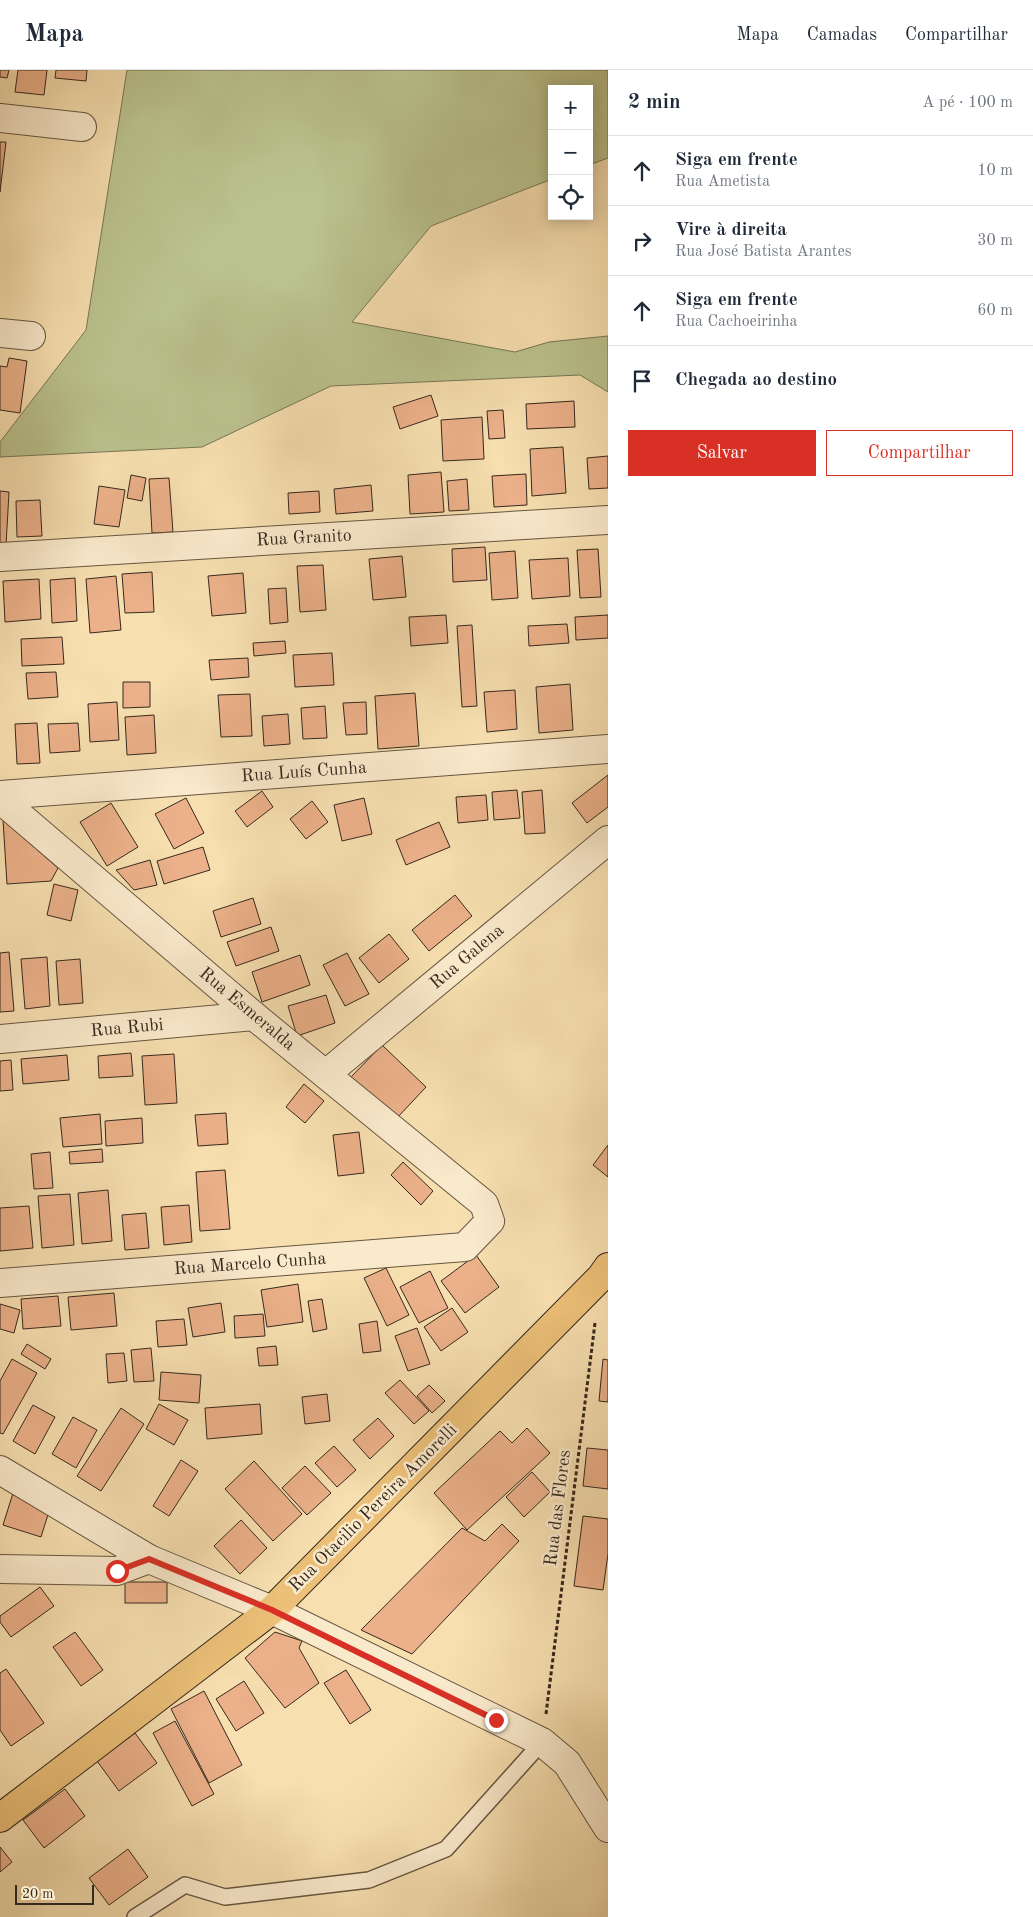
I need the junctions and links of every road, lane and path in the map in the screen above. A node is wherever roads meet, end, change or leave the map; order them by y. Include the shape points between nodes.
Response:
1 (0, 118) edge
2 (82, 127) dead end
3 (0, 333) edge
4 (31, 336) dead end
5 (608, 520) edge
6 (0, 557) edge
7 (608, 749) edge
8 (0, 795) edge
9 (0, 799) edge
10 (608, 840) edge
11 (254, 1016) junction
12 (0, 1039) edge
13 (326, 1074) junction
14 (490, 1221) joint
15 (604, 1272) edge
16 (0, 1283) edge
17 (0, 1470) edge
18 (149, 1559) junction
19 (0, 1569) edge
20 (272, 1610) junction
21 (542, 1742) junction
22 (0, 1818) edge
23 (608, 1828) edge
24 (135, 1917) edge

1 - 2 street
3 - 4 street
5 - 6 street, Rua Granito
7 - 8 street, Rua Luís Cunha
9 - 11 street, Rua Esmeralda
10 - 13 street, Rua Galena
11 - 12 street, Rua Rubi
11 - 13 street, Rua Esmeralda
13 - 14 street, Rua Esmeralda via 484,1204
14 - 16 street, Rua Marcelo Cunha via 465,1247
15 - 20 main road, Rua Otacilio Pereira Amorelli
15 - 21 path, Rua das Flores
17 - 18 street
18 - 19 street via 117,1571
18 - 20 street
20 - 21 street
20 - 22 main road, Rua Otacilio Pereira Amorelli
21 - 23 street via 567,1763
21 - 24 lane via 446,1849 369,1880 226,1898 185,1885

